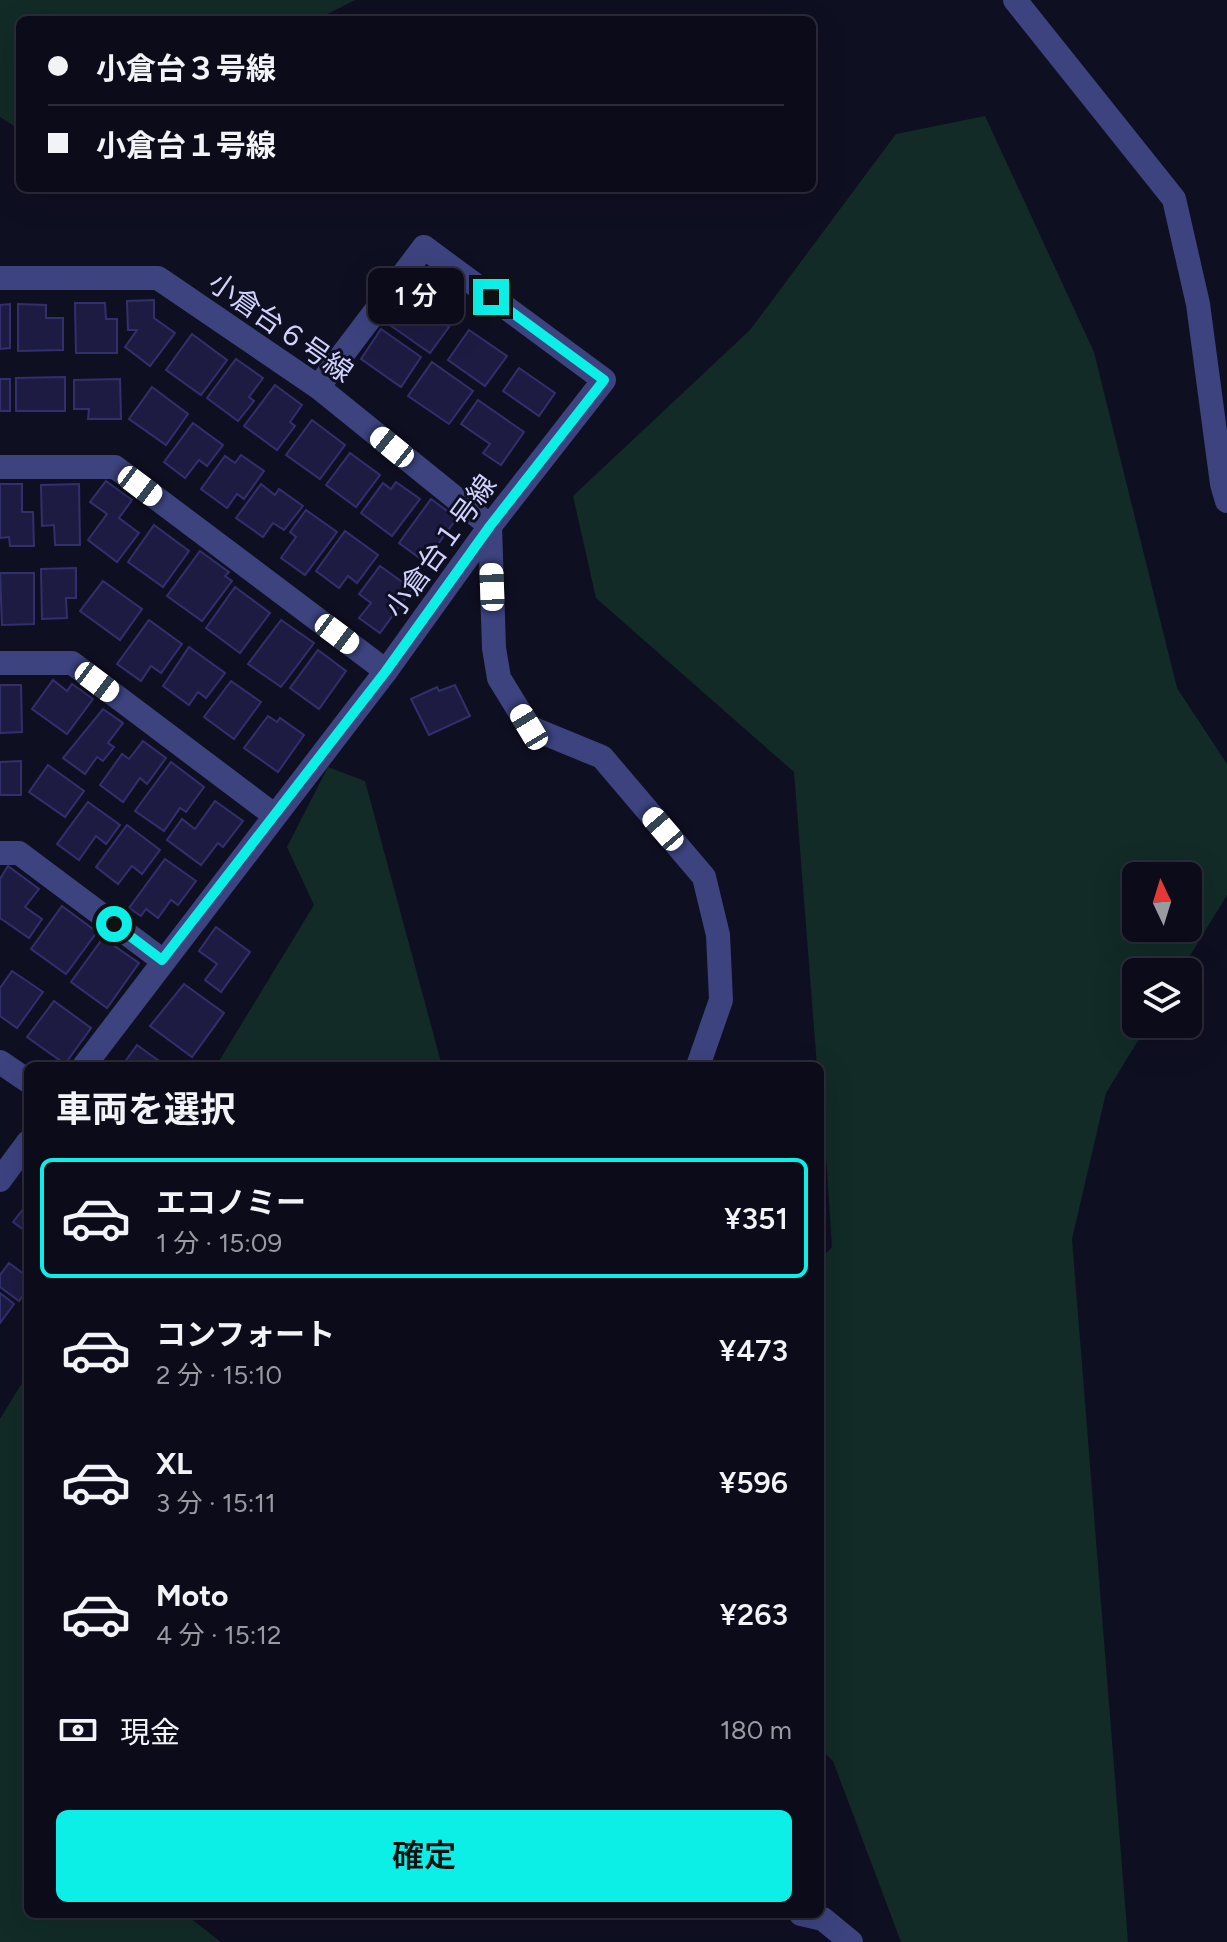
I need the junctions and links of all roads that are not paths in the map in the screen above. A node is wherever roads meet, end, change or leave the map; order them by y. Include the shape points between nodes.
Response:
1 (1015, 0) edge
2 (0, 278) edge
3 (318, 387) junction
4 (0, 467) edge
5 (1227, 501) edge
6 (490, 526) junction
7 (0, 663) edge
8 (386, 671) junction
9 (274, 815) junction
10 (0, 853) edge
11 (162, 960) junction
12 (0, 1062) edge
13 (87, 1062) edge
14 (699, 1062) edge
15 (24, 1078) edge
16 (24, 1147) edge
17 (0, 1180) edge
18 (819, 1918) edge
19 (851, 1942) edge

1 - 5 street via 1174,199 1198,304
2 - 3 street, 小倉台６号線 via 158,278
3 - 6 street, 小倉台６号線
3 - 6 street, 小倉台１号線 via 424,247 604,380
4 - 8 street via 115,467
6 - 8 street, 小倉台１号線
6 - 14 street via 494,648 506,691 529,727 602,757 704,877 718,935 721,1000
7 - 9 street via 72,663
8 - 9 street, 小倉台１号線
9 - 11 street, 小倉台１号線
10 - 11 street via 19,853
11 - 13 street, 小倉台１号線
12 - 15 street
16 - 17 street
18 - 19 street

